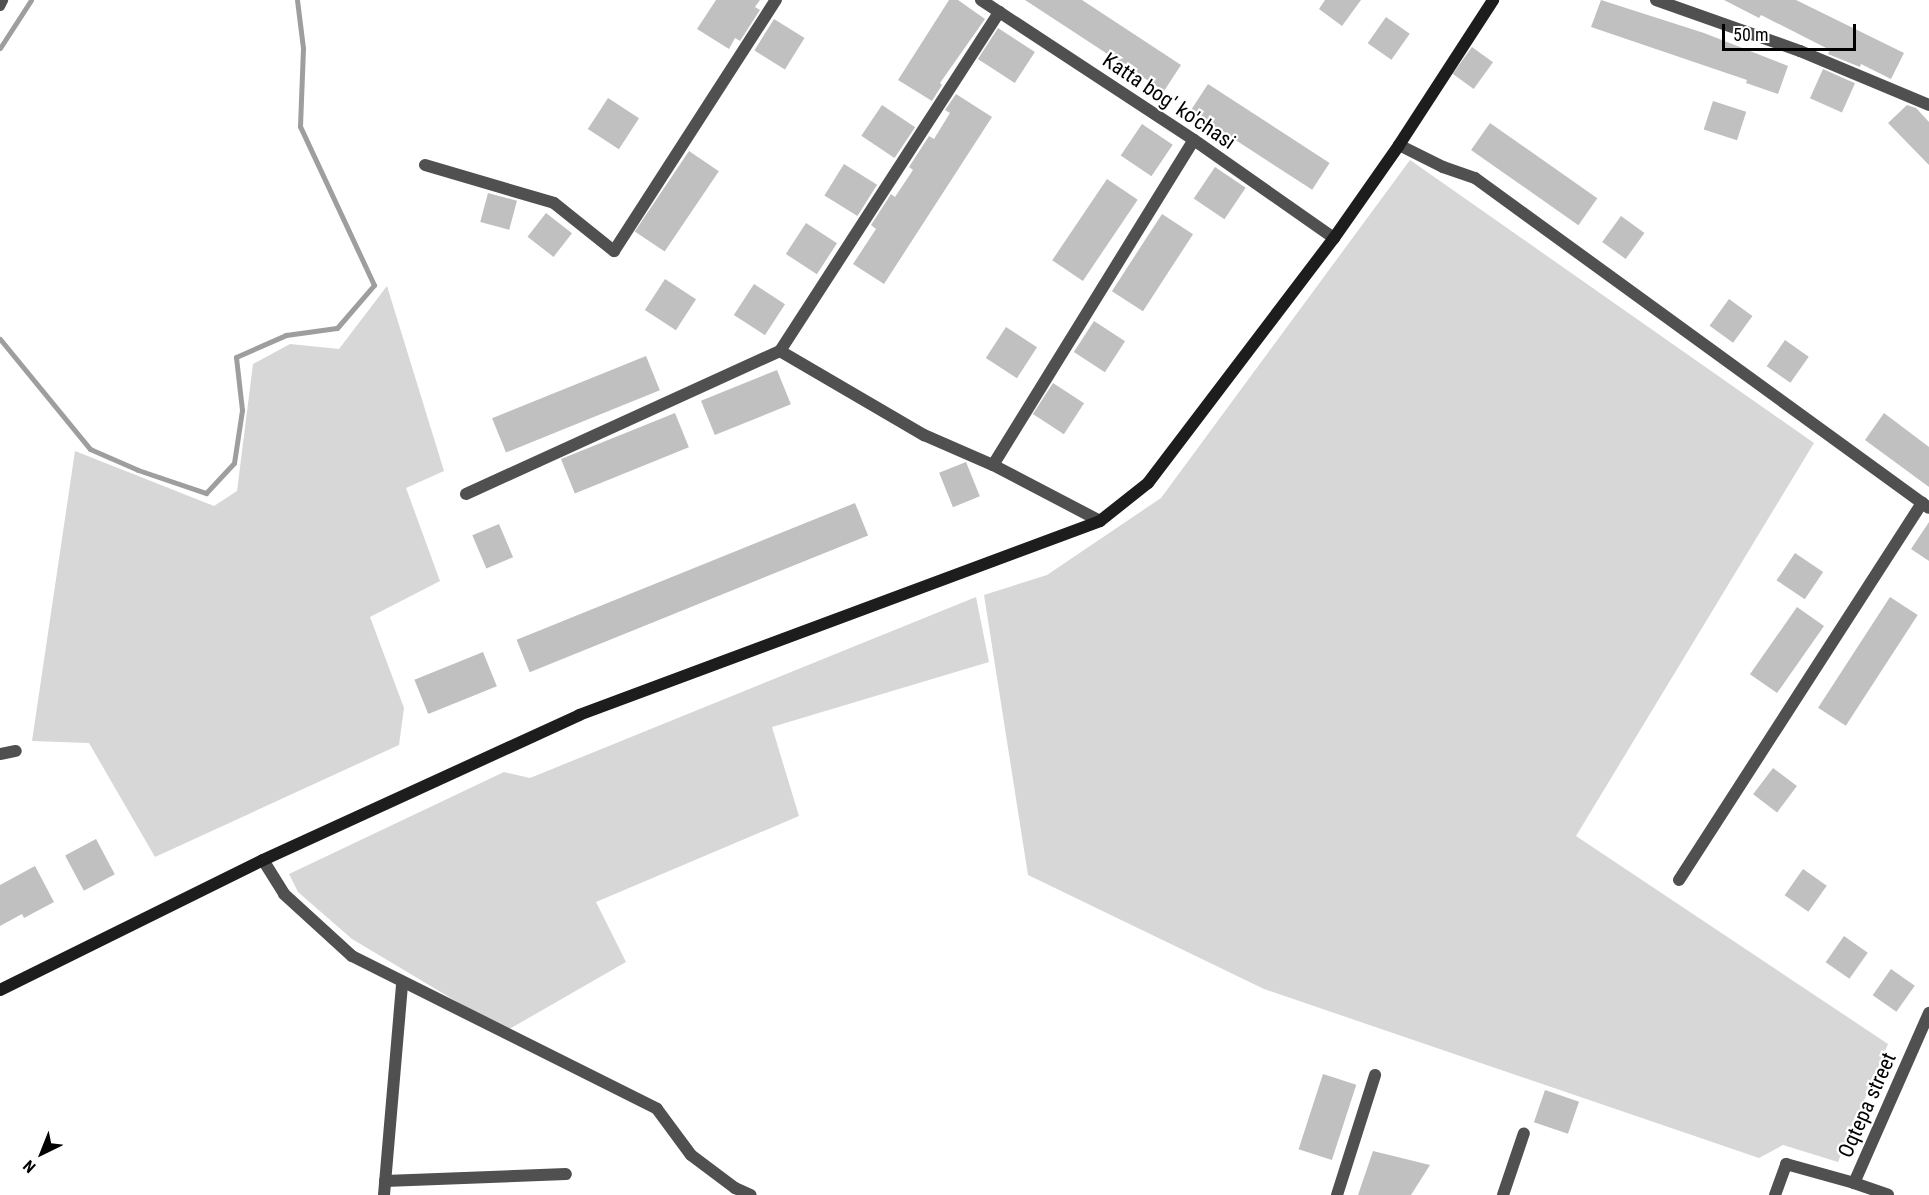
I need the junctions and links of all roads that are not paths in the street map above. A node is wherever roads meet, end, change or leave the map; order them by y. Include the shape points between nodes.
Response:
1 (3, 0) edge
2 (776, 0) edge
3 (981, 0) edge
4 (1493, 0) edge
5 (1656, 0) edge
6 (0, 6) edge
7 (999, 12) junction
8 (1929, 105) edge
9 (1194, 141) junction
10 (1399, 145) junction
11 (425, 165) dead end
12 (1334, 238) junction
13 (780, 351) junction
14 (993, 465) junction
15 (466, 494) dead end
16 (1926, 505) edge
17 (1100, 520) junction
18 (16, 752) dead end
19 (0, 754) edge
20 (262, 860) junction
21 (1679, 880) dead end
22 (402, 983) junction
23 (0, 990) edge
24 (1929, 1013) edge
25 (1375, 1075) dead end
26 (1524, 1133) dead end
27 (566, 1174) dead end
28 (385, 1181) junction
29 (1854, 1184) junction
30 (734, 1192) edge
31 (384, 1195) edge
32 (751, 1195) edge
33 (1337, 1195) edge
34 (1503, 1195) edge
35 (1775, 1195) edge
36 (1888, 1195) edge

1 - 6 lane
2 - 11 street via 614,250 554,203
3 - 7 street, Katta bog' ko'chasi
4 - 10 main road
5 - 8 street via 1800,51
7 - 9 street, Katta bog' ko'chasi
7 - 13 street
9 - 12 street, Katta bog' ko'chasi
9 - 14 street
10 - 12 main road
10 - 16 street via 1475,178
12 - 17 main road via 1148,483
13 - 14 street via 924,435
13 - 15 street
14 - 17 street
16 - 21 street
17 - 20 main road via 579,715
18 - 19 street
20 - 22 street via 284,894 352,956
20 - 23 main road
22 - 28 street
22 - 30 street via 657,1109 691,1155
24 - 29 street, Oqtepa street
25 - 33 street
26 - 34 street
27 - 28 street
28 - 31 street
29 - 35 street, Oqtepa street via 1786,1164
29 - 36 street
30 - 32 street

